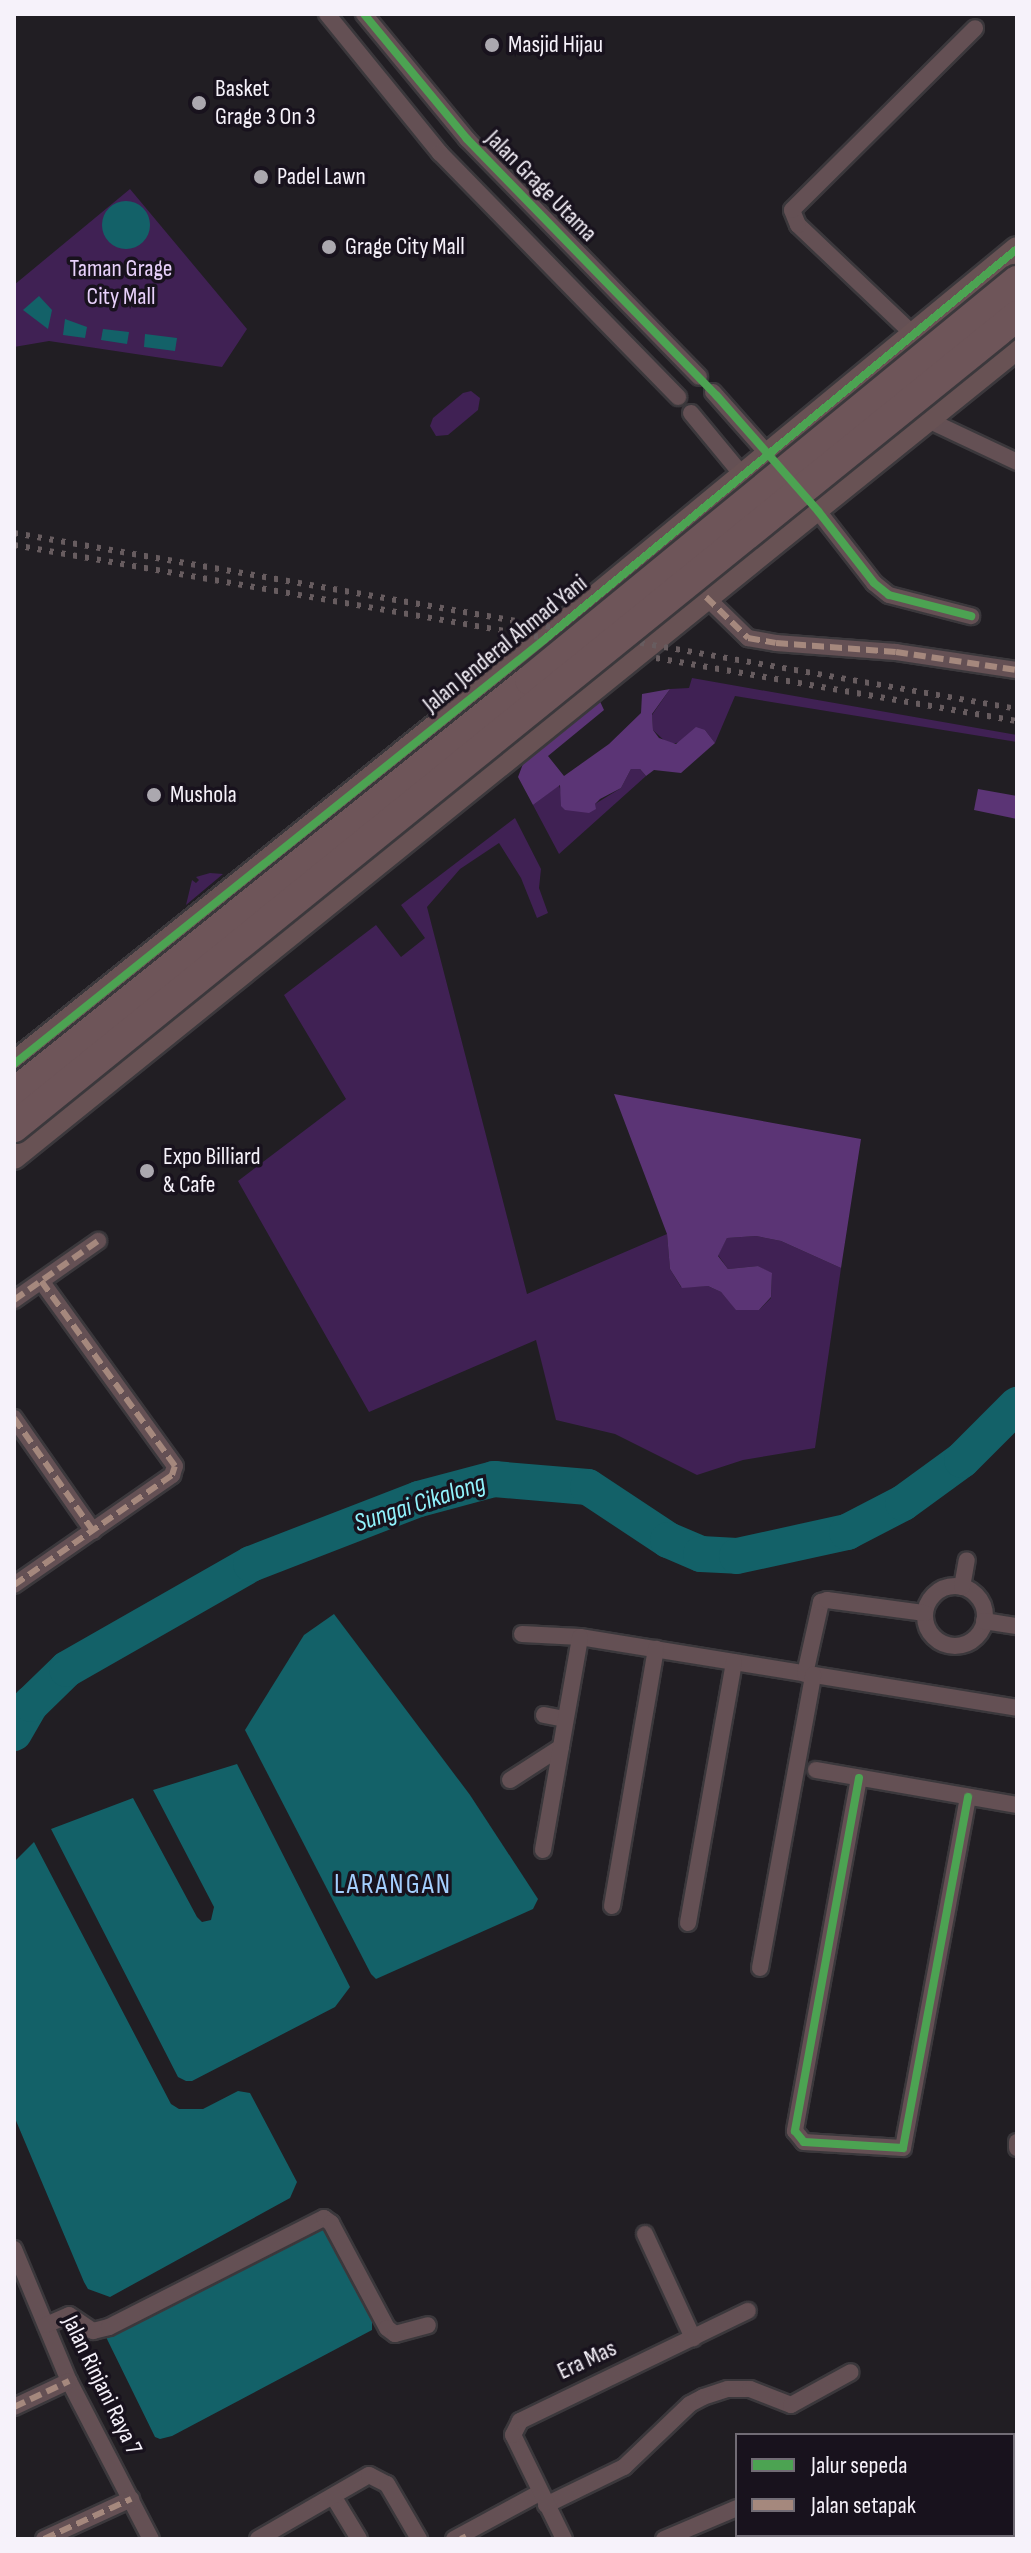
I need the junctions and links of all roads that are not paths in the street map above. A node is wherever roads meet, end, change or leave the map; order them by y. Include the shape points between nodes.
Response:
1 (327, 14) edge
2 (364, 14) edge
3 (975, 28) dead end
4 (555, 227) junction
5 (533, 248) junction
6 (1017, 249) edge
7 (1017, 281) edge
8 (1017, 316) edge
9 (914, 335) junction
10 (1017, 347) edge
11 (713, 392) dead end
12 (691, 413) dead end
13 (930, 421) junction
14 (768, 453) junction
15 (1017, 462) edge
16 (742, 475) junction
17 (818, 511) junction
18 (790, 532) junction
19 (706, 597) junction
20 (971, 616) dead end
21 (1017, 670) edge
22 (408, 748) junction
23 (454, 804) junction
24 (14, 1064) edge
25 (14, 1093) edge
26 (14, 1127) edge
27 (14, 1157) edge
28 (98, 1241) dead end
29 (41, 1281) junction
30 (14, 1300) edge
31 (14, 1418) edge
32 (93, 1531) junction
33 (967, 1560) dead end
34 (14, 1585) edge
35 (962, 1587) junction
36 (925, 1613) junction
37 (984, 1621) junction
38 (1017, 1626) edge
39 (522, 1634) dead end
40 (580, 1637) junction
41 (656, 1649) junction
42 (734, 1662) junction
43 (809, 1674) junction
44 (1017, 1708) edge
45 (544, 1715) dead end
46 (565, 1719) junction
47 (561, 1747) junction
48 (816, 1770) dead end
49 (859, 1778) junction
50 (510, 1780) dead end
51 (968, 1797) junction
52 (1017, 1805) edge
53 (543, 1850) dead end
54 (612, 1906) dead end
55 (688, 1923) dead end
56 (760, 1968) dead end
57 (1017, 2142) edge
58 (1017, 2148) edge
59 (645, 2234) dead end
60 (14, 2249) edge
61 (748, 2311) dead end
62 (46, 2325) junction
63 (428, 2325) dead end
64 (693, 2338) junction
65 (851, 2372) dead end
66 (69, 2381) junction
67 (14, 2407) edge
68 (333, 2496) junction
69 (131, 2499) junction
70 (543, 2499) junction
71 (735, 2509) edge
72 (460, 2538) edge
73 (44, 2539) edge
74 (151, 2539) edge
75 (258, 2539) edge
76 (359, 2539) edge
77 (419, 2539) edge
78 (564, 2539) edge
79 (664, 2539) edge

1 - 5 street, Jalan Grage Utama via 440,153
2 - 4 street, Jalan Grage Utama via 467,139
3 - 9 street via 792,210 798,225
4 - 5 street
4 - 5 street, Jalan Grage Utama via 693,371 673,390
6 - 9 street, Jalan Jenderal Ahmad Yani
7 - 25 highway, Jalan Jenderal Ahmad Yani, bridge
8 - 26 highway, bridge
9 - 14 street, Jalan Jenderal Ahmad Yani
10 - 13 street
11 - 14 street
12 - 16 street
13 - 15 street
13 - 17 street
14 - 16 street, Jalan Jenderal Ahmad Yani
14 - 17 street
16 - 18 street
16 - 22 street, Jalan Jenderal Ahmad Yani
17 - 18 street
17 - 20 street via 889,595
18 - 19 street
19 - 21 street via 748,638
19 - 23 street
22 - 23 street via 419,740 433,740 455,753 465,771 465,786
22 - 24 street, Jalan Jenderal Ahmad Yani
23 - 27 street
28 - 29 street
29 - 30 street
29 - 32 street via 175,1466 172,1475
31 - 32 street
32 - 34 street
33 - 35 street
35 - 36 street via 940,1590
35 - 37 street via 980,1600
36 - 37 street via 930,1633 940,1643 954,1646 974,1639
36 - 43 street via 821,1602
37 - 38 street
39 - 40 street
40 - 41 street
40 - 46 street
41 - 42 street
41 - 54 street
42 - 43 street
42 - 55 street
43 - 44 street
43 - 56 street
45 - 46 street
46 - 47 street
47 - 50 street
47 - 53 street
48 - 49 street
49 - 51 street
49 - 51 street via 795,2131 804,2142 903,2148
51 - 52 street
57 - 58 street
59 - 64 street
60 - 62 street, Jalan Rinjani Raya 7
61 - 64 street, Era Mas
62 - 63 street via 69,2315 93,2331 109,2327 324,2218 387,2328 395,2334
62 - 66 street, Jalan Rinjani Raya 7
64 - 70 street, Era Mas via 520,2421 513,2435
65 - 70 street via 791,2405 750,2389 703,2397 624,2467
66 - 67 street
66 - 69 street, Jalan Rinjani Raya 7
68 - 75 street
68 - 76 street
68 - 77 street via 369,2475 377,2476
69 - 73 street
69 - 74 street, Jalan Rinjani Raya 7
70 - 72 street
70 - 78 street
71 - 79 street

